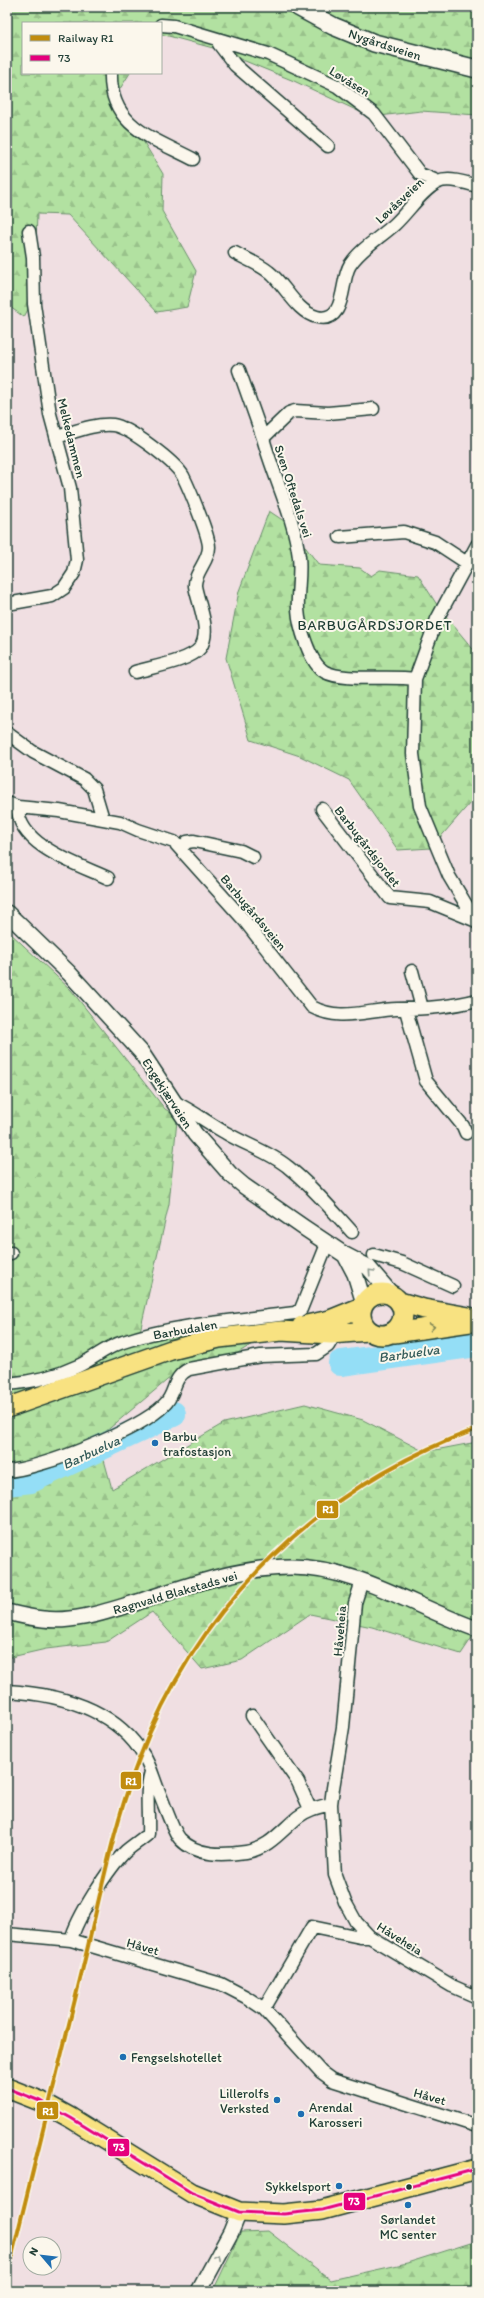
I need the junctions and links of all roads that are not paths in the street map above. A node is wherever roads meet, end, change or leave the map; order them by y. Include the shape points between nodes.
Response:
1 (298, 7) edge
2 (162, 25) edge
3 (220, 40) junction
4 (477, 69) edge
5 (111, 74) edge
6 (328, 146) dead end
7 (192, 160) dead end
8 (439, 182) junction
9 (477, 186) edge
10 (29, 231) dead end
11 (235, 253) dead end
12 (239, 370) dead end
13 (373, 409) dead end
14 (57, 437) junction
15 (263, 438) junction
16 (340, 537) dead end
17 (477, 545) edge
18 (466, 563) junction
19 (7, 604) edge
20 (135, 672) dead end
21 (415, 679) junction
22 (7, 733) edge
23 (12, 805) edge
24 (322, 809) dead end
25 (103, 819) junction
26 (181, 848) junction
27 (253, 857) dead end
28 (108, 878) dead end
29 (7, 913) edge
30 (476, 922) edge
31 (412, 971) dead end
32 (477, 1000) edge
33 (422, 1008) junction
34 (406, 1010) junction
35 (174, 1102) junction
36 (466, 1133) dead end
37 (352, 1232) dead end
38 (329, 1244) junction
39 (374, 1254) dead end
40 (345, 1255) junction
41 (453, 1286) dead end
42 (396, 1299) junction
43 (363, 1305) junction
44 (477, 1320) edge
45 (331, 1327) junction
46 (368, 1331) junction
47 (394, 1333) junction
48 (7, 1384) edge
49 (7, 1408) edge
50 (7, 1471) edge
51 (362, 1581) junction
52 (7, 1612) edge
53 (477, 1629) edge
54 (7, 1691) edge
55 (252, 1716) dead end
56 (151, 1772) junction
57 (331, 1804) junction
58 (310, 1809) junction
59 (7, 1934) edge
60 (370, 1937) junction
61 (71, 1940) junction
62 (477, 1997) edge
63 (264, 2009) junction
64 (7, 2088) edge
65 (477, 2126) edge
66 (477, 2169) edge
67 (239, 2212) junction
68 (199, 2291) edge

1 - 4 main road, Nygårdsveien via 333,26 374,43
2 - 3 street, Løvåsen via 174,26
3 - 6 street via 219,44 235,65
3 - 8 street, Løvåsen via 268,54 337,86 374,114 420,174
5 - 7 street via 112,100 122,116 139,130
8 - 9 street, Løvåsveien
8 - 11 street, Løvåsveien via 349,265 342,301 334,314 318,317 298,304 282,282 268,271
10 - 14 street, Melkedammen via 34,304 50,414
12 - 15 street
13 - 15 street, Sven Oftedals vei via 328,413 295,411 289,413
14 - 19 street, Melkedammen via 74,512 77,560 74,573 64,588 52,596
14 - 20 street via 112,425 120,427 155,449 183,476 207,535 207,558 195,584 203,620 204,635 201,646 188,657
15 - 21 street, Sven Oftedals vei via 294,533 299,558 298,609 312,657 324,671 337,676 398,676
16 - 18 street via 404,532 435,542
17 - 18 street
18 - 21 street via 437,619
21 - 30 street via 414,754 420,806 449,876
22 - 25 street via 33,752 84,779 94,789
23 - 25 street, Barbugårdsveien
23 - 28 street via 27,833 38,844
24 - 30 street, Barbugårdsjordet via 390,898 430,902
25 - 26 street, Barbugårdsveien via 120,822 174,842
26 - 27 street via 187,842 194,841
26 - 34 street, Barbugårdsveien via 244,920 312,1007 339,1015
29 - 35 street, Engekjærveien via 69,973 141,1052
31 - 33 street
32 - 33 street, Barbugårdsveien
33 - 34 street, Barbugårdsveien
34 - 36 street via 426,1081
35 - 37 street via 287,1166
35 - 38 street, Engekjærveien via 195,1134 230,1174
38 - 40 street, Engekjærveien
38 - 48 street, Barbudalen via 301,1309 295,1313 212,1323 141,1337 105,1350 78,1366 32,1382
39 - 41 street via 402,1263
42 -> 40 street, Engekjærveien via 368,1267
40 - 43 street, Engekjærveien via 355,1274
42 - 43 main road via 376,1294
42 - 44 main road via 424,1309
42 - 47 main road via 403,1319
43 - 45 main road, Barbudalen
43 - 46 main road via 362,1320
47 -> 44 main road
45 - 46 main road, Barbudalen
45 - 49 main road, Barbudalen via 220,1338 171,1350
45 - 50 street via 328,1346 316,1354 261,1356 189,1369 181,1373 176,1380 165,1405 150,1417 91,1446 21,1470
46 - 47 main road via 385,1336
51 - 52 street, Ragnvald Blakstads vei via 325,1570 291,1567 249,1571 208,1580 84,1616 44,1619
51 - 53 street, Ragnvald Blakstads vei
51 - 57 street, Håveheia via 356,1603 344,1727
54 - 56 street via 28,1692 66,1700 92,1710 127,1734 144,1756
55 - 58 street via 298,1782
56 - 58 street via 179,1838 191,1848 204,1852 248,1852 274,1840 298,1816
56 - 61 street via 147,1785 148,1834 126,1851 111,1869 83,1912
57 - 58 street
57 - 60 street, Håveheia via 335,1875 356,1922
59 - 61 street, Håvet
60 - 62 street, Håveheia via 452,1986
60 - 63 street via 312,1927
61 - 63 street, Håvet via 221,1984
63 - 65 street, Håvet via 321,2072 332,2080
64 - 67 main road via 40,2101 71,2118 192,2193
66 - 67 main road via 322,2210 284,2214
68 -> 67 street

